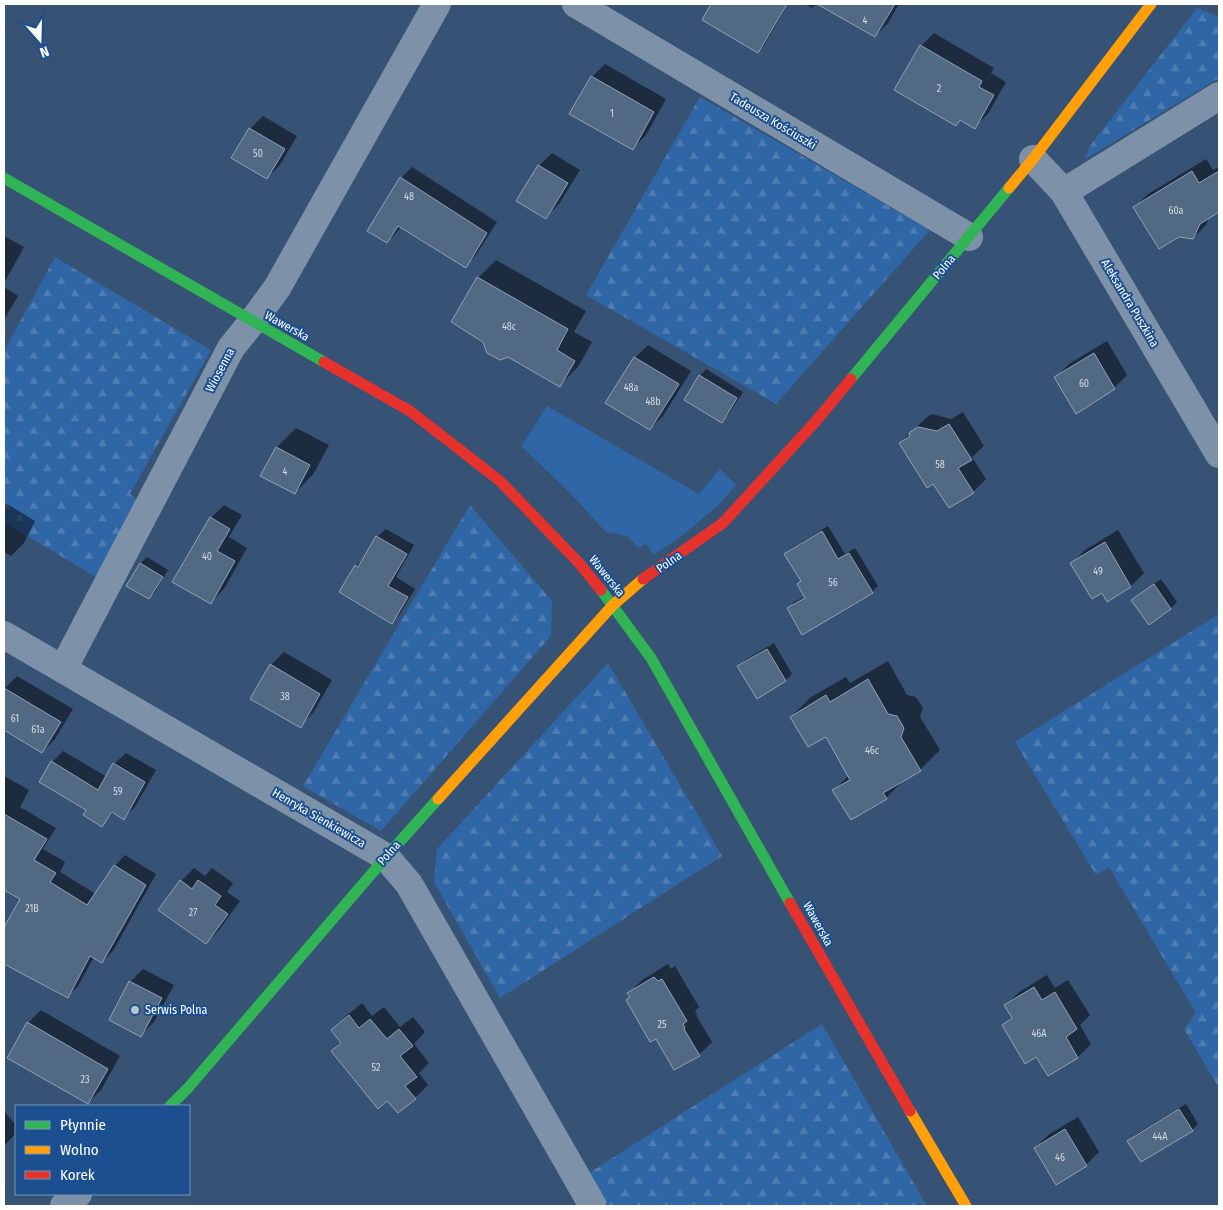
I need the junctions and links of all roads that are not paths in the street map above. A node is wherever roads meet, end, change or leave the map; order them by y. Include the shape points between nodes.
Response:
1 (437, 4) edge
2 (576, 4) edge
3 (1151, 4) edge
4 (1219, 96) edge
5 (1033, 159) junction
6 (4, 178) edge
7 (1064, 192) junction
8 (969, 237) junction
9 (252, 322) junction
10 (1219, 454) edge
11 (613, 605) junction
12 (4, 635) edge
13 (64, 669) junction
14 (386, 857) junction
15 (171, 1105) edge
16 (77, 1195) edge
17 (64, 1206) edge
18 (593, 1206) edge
19 (966, 1206) edge

1 - 9 street, Wiosenna via 276,288
2 - 8 street, Tadeusza Kościuszki
3 - 5 street, Polna
4 - 7 street
5 - 7 street, Aleksandra Puszkina
5 - 8 street, Polna
6 - 9 street, Wawerska
7 - 10 street, Aleksandra Puszkina
8 - 11 street, Polna via 816,421 723,523
9 - 11 street, Wawerska via 410,411 500,481 580,563
9 - 13 street, Wiosenna via 231,348
11 - 14 street, Polna
11 - 19 street, Wawerska via 651,658 817,952
12 - 13 street, Henryka Sienkiewicza
13 - 14 street, Henryka Sienkiewicza
14 - 15 street, Polna
14 - 18 street, Henryka Sienkiewicza via 409,884
16 - 17 street

